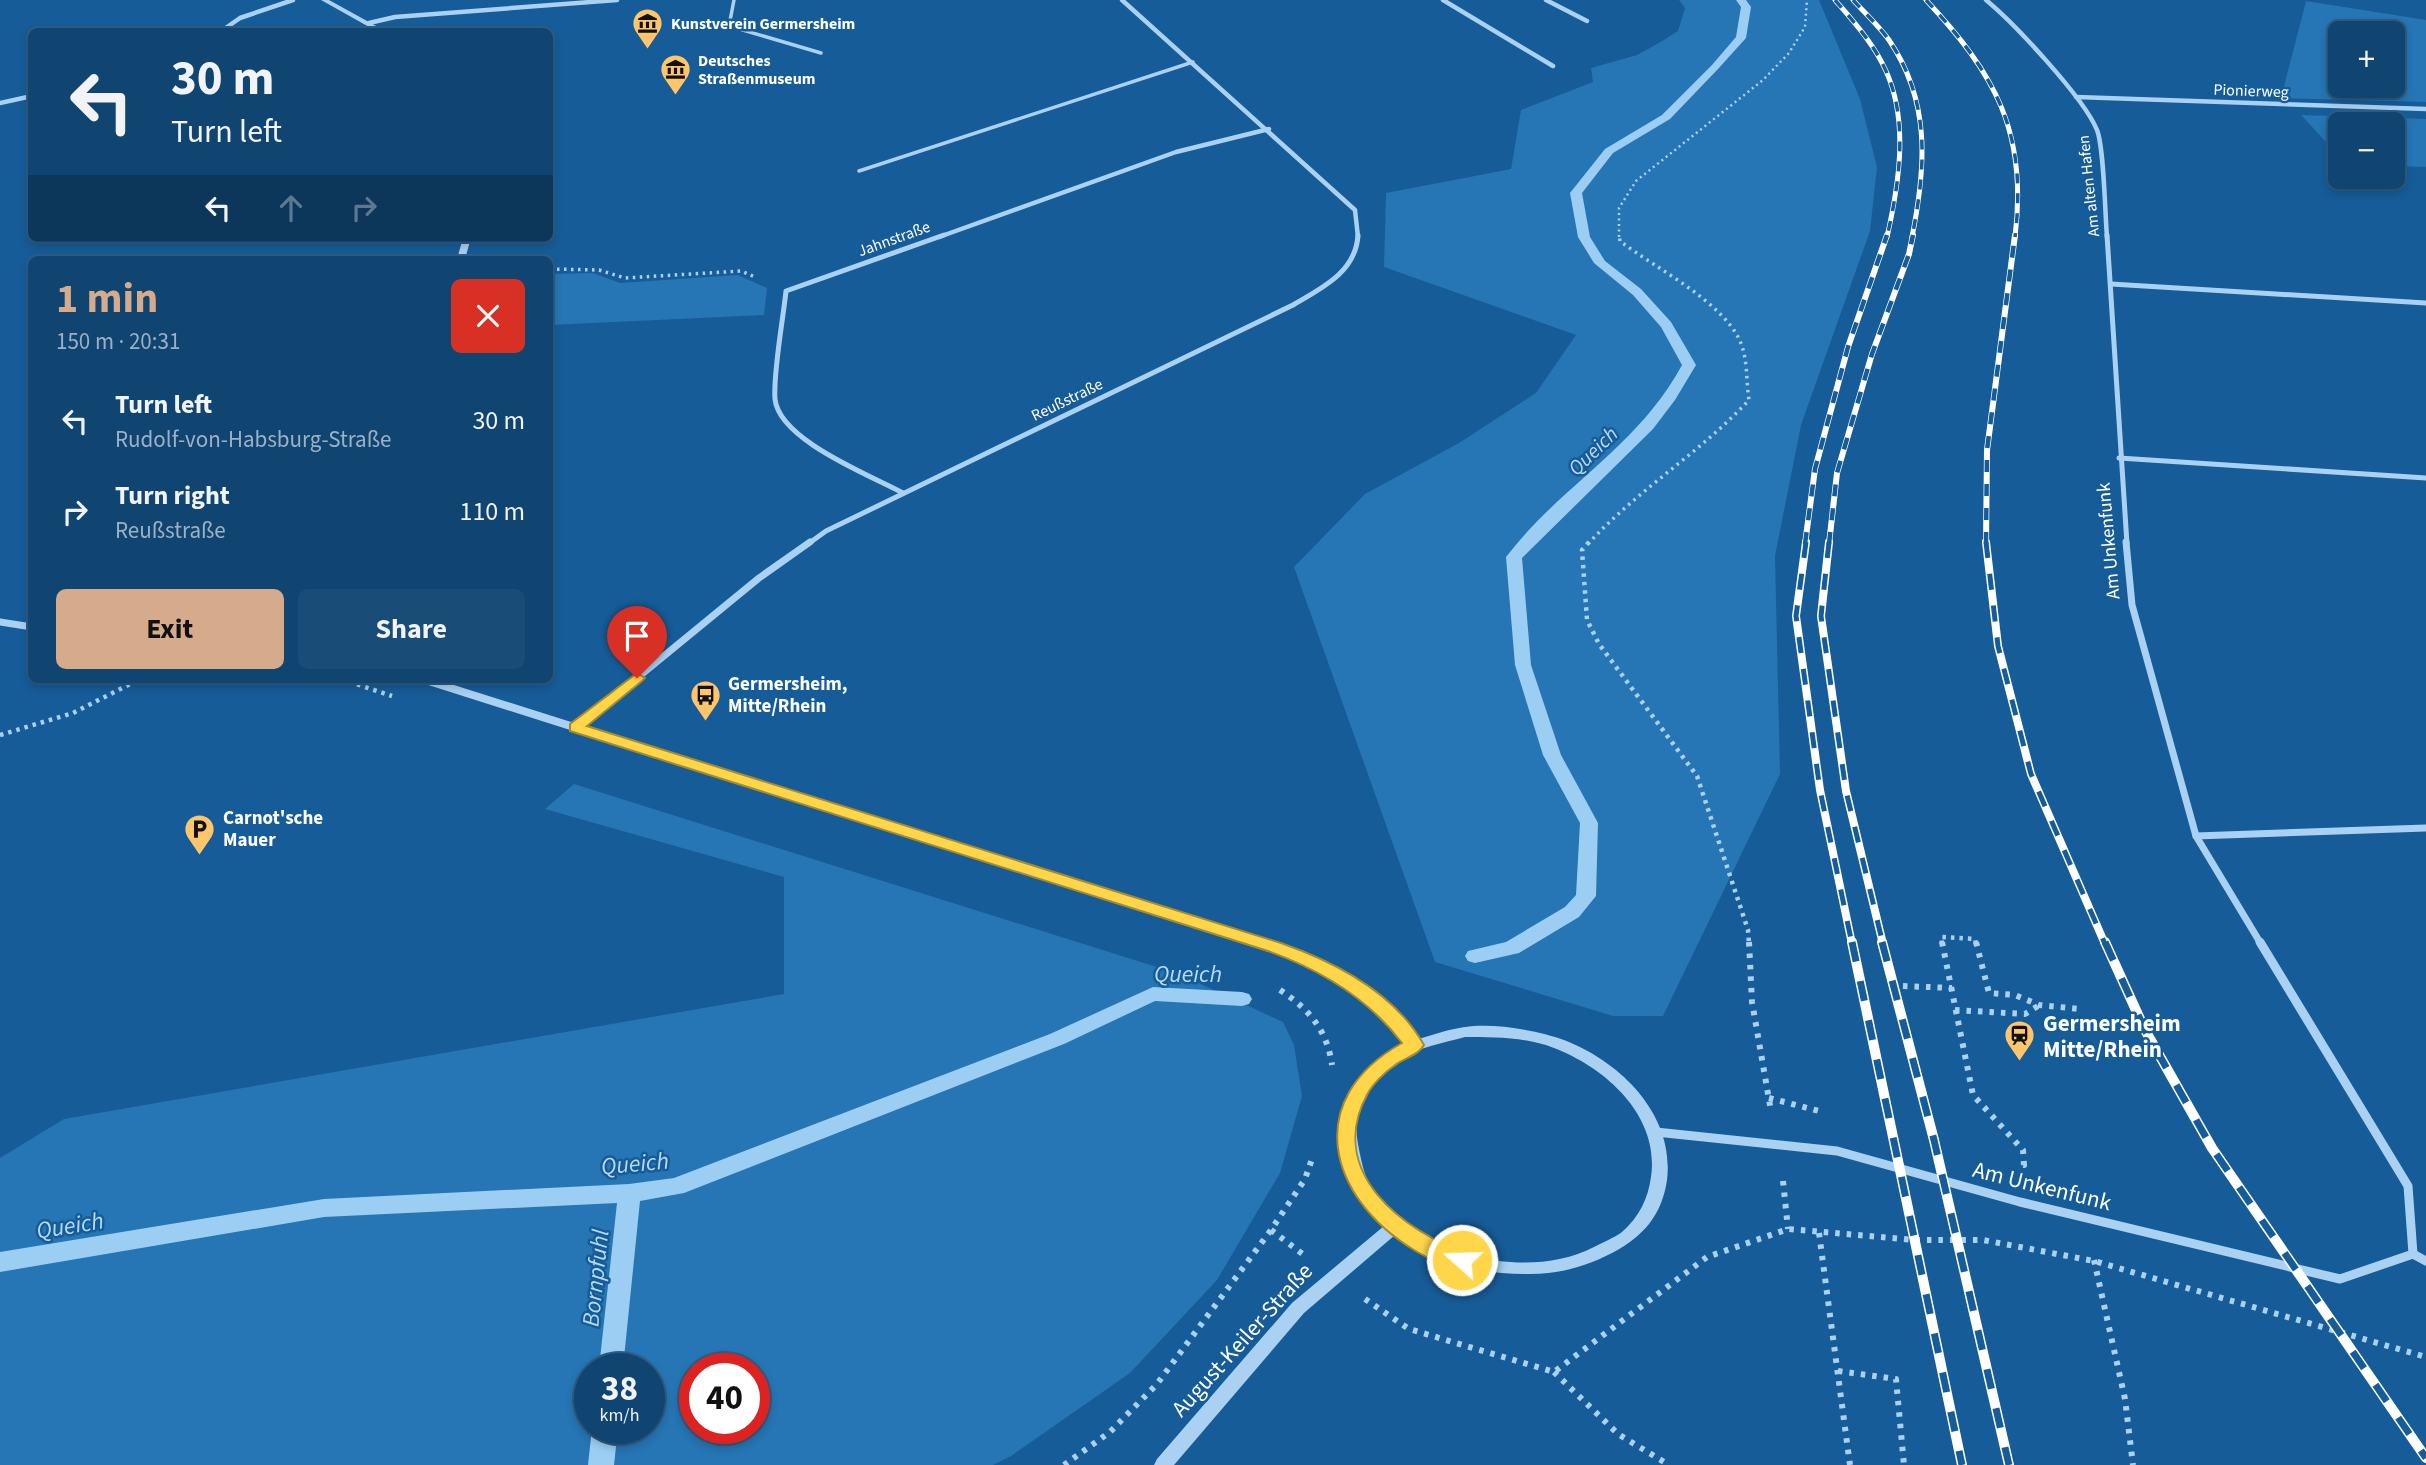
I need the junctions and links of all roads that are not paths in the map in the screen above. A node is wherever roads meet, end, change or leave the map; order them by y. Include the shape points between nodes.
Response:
1 (293, 0) edge
2 (324, 0) edge
3 (617, 0) edge
4 (734, 0) edge
5 (1122, 0) edge
6 (1443, 0) edge
7 (1546, 0) edge
8 (1986, 0) edge
9 (1587, 21) dead end
10 (369, 23) junction
11 (226, 28) edge
12 (377, 28) edge
13 (821, 53) dead end
14 (1193, 62) junction
15 (1553, 66) dead end
16 (28, 97) edge
17 (2076, 97) junction
18 (0, 103) edge
19 (2426, 109) edge
20 (1269, 129) junction
21 (859, 171) dead end
22 (2111, 284) junction
23 (2426, 303) edge
24 (2119, 458) junction
25 (2426, 478) edge
26 (904, 493) junction
27 (0, 622) edge
28 (28, 626) edge
29 (435, 683) edge
30 (576, 728) junction
31 (2426, 828) edge
32 (2196, 836) junction
33 (1415, 1045) junction
34 (1656, 1132) junction
35 (1394, 1227) junction
36 (2413, 1254) junction
37 (2426, 1261) edge
38 (1163, 1465) edge

1 - 11 street via 240,18
2 - 10 street
3 - 10 street
4 - 13 lane via 729,26
5 - 14 street, Reußstraße
6 - 15 street
7 - 9 street
8 - 17 street, Am alten Hafen
10 - 12 street
14 - 20 street, Reußstraße
14 - 21 lane
16 - 18 street
17 - 19 street, Pionierweg
17 - 22 street, Am alten Hafen via 2098,131
20 - 26 street, Reußstraße via 1355,210 1361,230 1358,254 1336,278 1293,305
20 - 26 street, Jahnstraße via 1176,152 786,291 775,400 780,415 813,443
22 - 23 street
22 - 24 street, Am alten Hafen
24 - 25 street, Am Unkenfunk
24 - 32 street, Am Unkenfunk via 2132,605
26 - 30 street, Reußstraße via 795,550
27 - 28 street
29 - 30 street
30 - 33 street via 1318,963 1395,1020
31 - 32 street
32 - 36 street, Am Unkenfunk via 2408,1186
33 - 34 street via 1465,1032 1512,1032 1559,1044 1602,1066 1636,1096
33 - 35 street via 1386,1061 1360,1089 1348,1121 1348,1158 1364,1194
34 - 35 street via 1662,1170 1653,1206 1626,1238 1588,1260 1540,1270 1487,1268 1437,1253
34 - 36 street, Am Unkenfunk via 1837,1151 2020,1202 2340,1279
35 - 38 street, August-Keiler-Straße via 1298,1308
36 - 37 street

